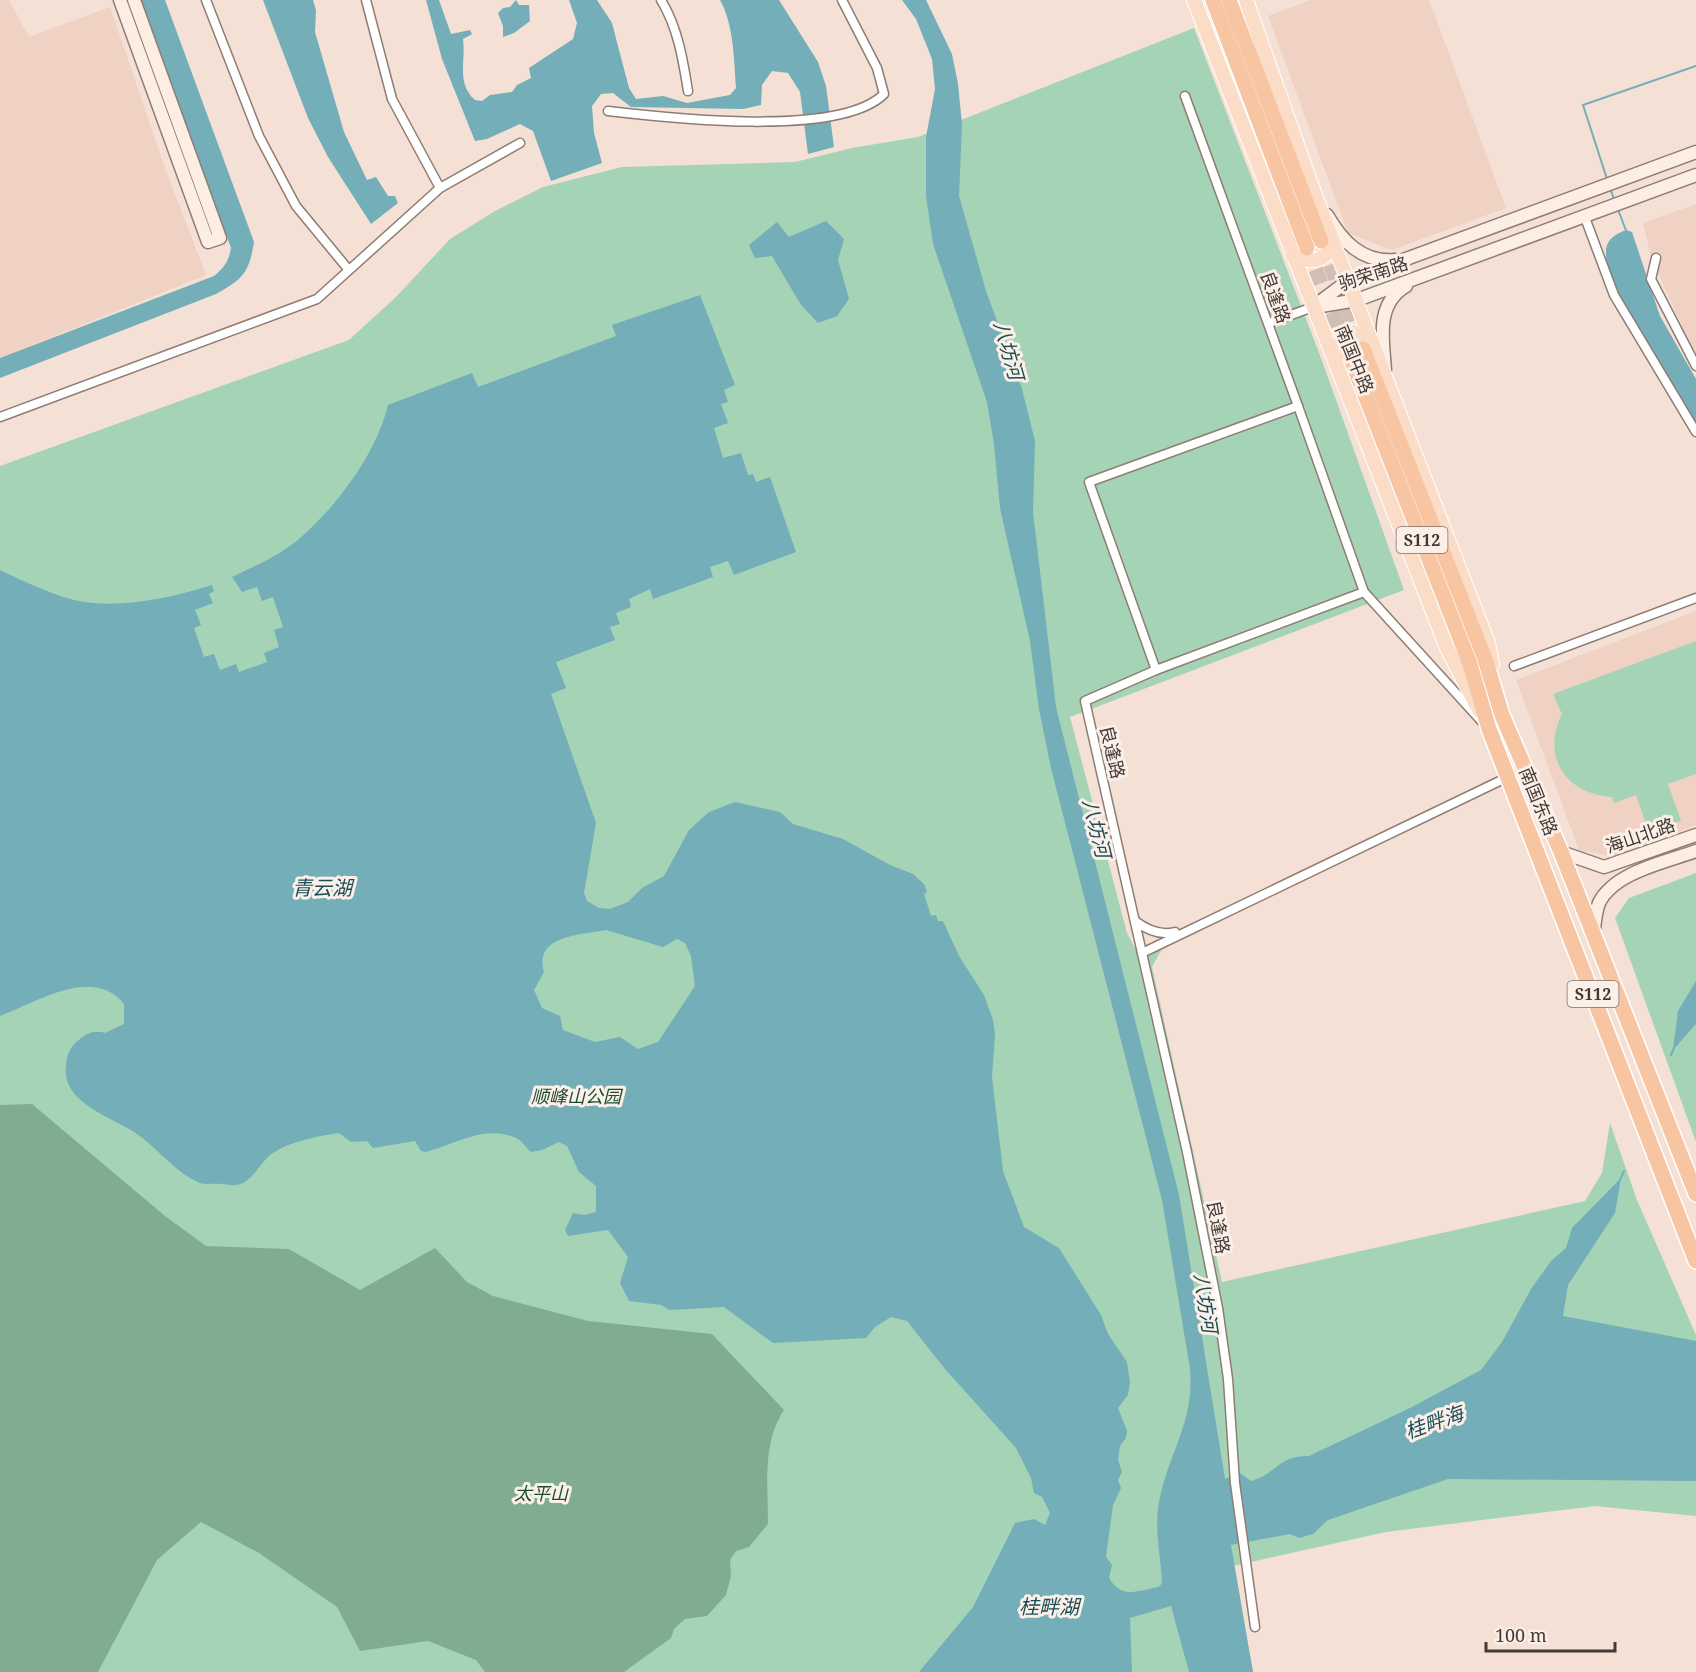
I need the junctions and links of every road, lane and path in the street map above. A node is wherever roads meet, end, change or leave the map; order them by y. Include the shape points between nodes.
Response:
1 (120, 0) edge
2 (134, 0) edge
3 (206, 0) edge
4 (366, 0) edge
5 (661, 0) edge
6 (842, 0) edge
7 (1194, 0) edge
8 (1213, 0) edge
9 (1229, 0) edge
10 (1246, 0) edge
11 (688, 91) dead end
12 (1185, 96) dead end
13 (608, 111) dead end
14 (520, 143) dead end
15 (1696, 152) edge
16 (1696, 174) edge
17 (440, 188) junction
18 (1316, 198) junction
19 (1584, 215) junction
20 (1326, 224) junction
21 (1322, 241) tunnel mouth
22 (1307, 248) tunnel mouth
23 (1419, 254) junction
24 (1292, 255) junction
25 (1656, 258) dead end
26 (348, 269) junction
27 (1425, 275) junction
28 (1349, 280) junction
29 (1357, 300) junction
30 (1313, 307) junction
31 (1269, 323) junction
32 (1363, 352) junction
33 (1335, 361) junction
34 (1696, 366) edge
35 (1385, 374) junction
36 (1298, 406) junction
37 (0, 417) edge
38 (1696, 432) edge
39 (1364, 592) junction
40 (1696, 598) edge
41 (1514, 666) dead end
42 (1156, 670) junction
43 (1502, 715) junction
44 (1489, 729) junction
45 (1508, 777) junction
46 (1696, 835) edge
47 (1696, 851) edge
48 (1561, 852) junction
49 (1134, 920) junction
50 (1189, 928) junction
51 (1593, 936) junction
52 (1142, 953) junction
53 (1696, 1194) edge
54 (1696, 1261) edge
55 (1256, 1627) dead end

1 - 2 street via 208,242 220,238
3 - 26 street via 259,136 296,206
4 - 17 street via 392,99
5 - 11 street via 683,56
6 - 13 street via 877,68 884,94 875,103 833,114 740,123
7 - 24 main road, 南国中路
8 - 22 highway
9 - 21 highway
10 - 18 main road, 南国中路 / S112
12 - 31 street, 良逢路
14 - 17 street
15 - 23 street, 驹荣南路
16 - 19 street, 驹荣南路
17 - 26 street
18 - 20 main road, 南国中路 / S112
18 - 23 street via 1342,238 1359,252 1380,260
19 - 27 street, 驹荣南路
19 - 38 street via 1614,295
20 - 24 main road via 1330,251 1322,259 1307,262
20 - 28 main road, 南国中路 / S112
23 - 28 street, 驹荣南路
24 - 30 main road, 南国中路
25 - 34 street via 1651,279
26 - 37 street via 317,299
27 - 29 street, 驹荣南路
27 - 35 street via 1402,289 1388,304 1382,326
28 - 29 main road, 南国中路 / S112
28 - 30 street, 驹荣南路
29 - 30 street, 驹荣南路
29 - 32 main road, 南国中路 / S112
30 - 31 street
30 - 33 main road, 南国中路
31 - 36 street, 良逢路
32 - 33 main road via 1368,339 1352,332 1342,336
32 - 35 main road, 南国中路 / S112
32 - 43 highway, 南国东路 / S112 via 1485,659
32 - 44 highway, 南国东路 / S112
33 - 44 main road, 南国中路 via 1447,648
35 - 43 main road, 南国中路 / S112 via 1488,643
36 - 39 street, 良逢路
36 - 42 street via 1089,482
39 - 42 street
39 - 44 street
40 - 41 street
42 - 49 street, 良逢路 via 1085,701
43 - 48 highway, 南国东路 / S112
44 - 45 highway, 南国东路 / S112
45 - 50 street
45 - 54 highway, 南国东路 / S112
46 - 48 street, 海山北路 via 1604,867
47 - 51 street, 海山北路 via 1632,876 1607,891 1596,913
48 - 51 highway, 南国东路 / S112
49 - 50 street via 1144,928 1166,934
49 - 52 street, 良逢路
50 - 52 street
51 - 53 highway, 南国东路 / S112
52 - 55 street, 良逢路 via 1218,1308 1228,1379 1235,1482

